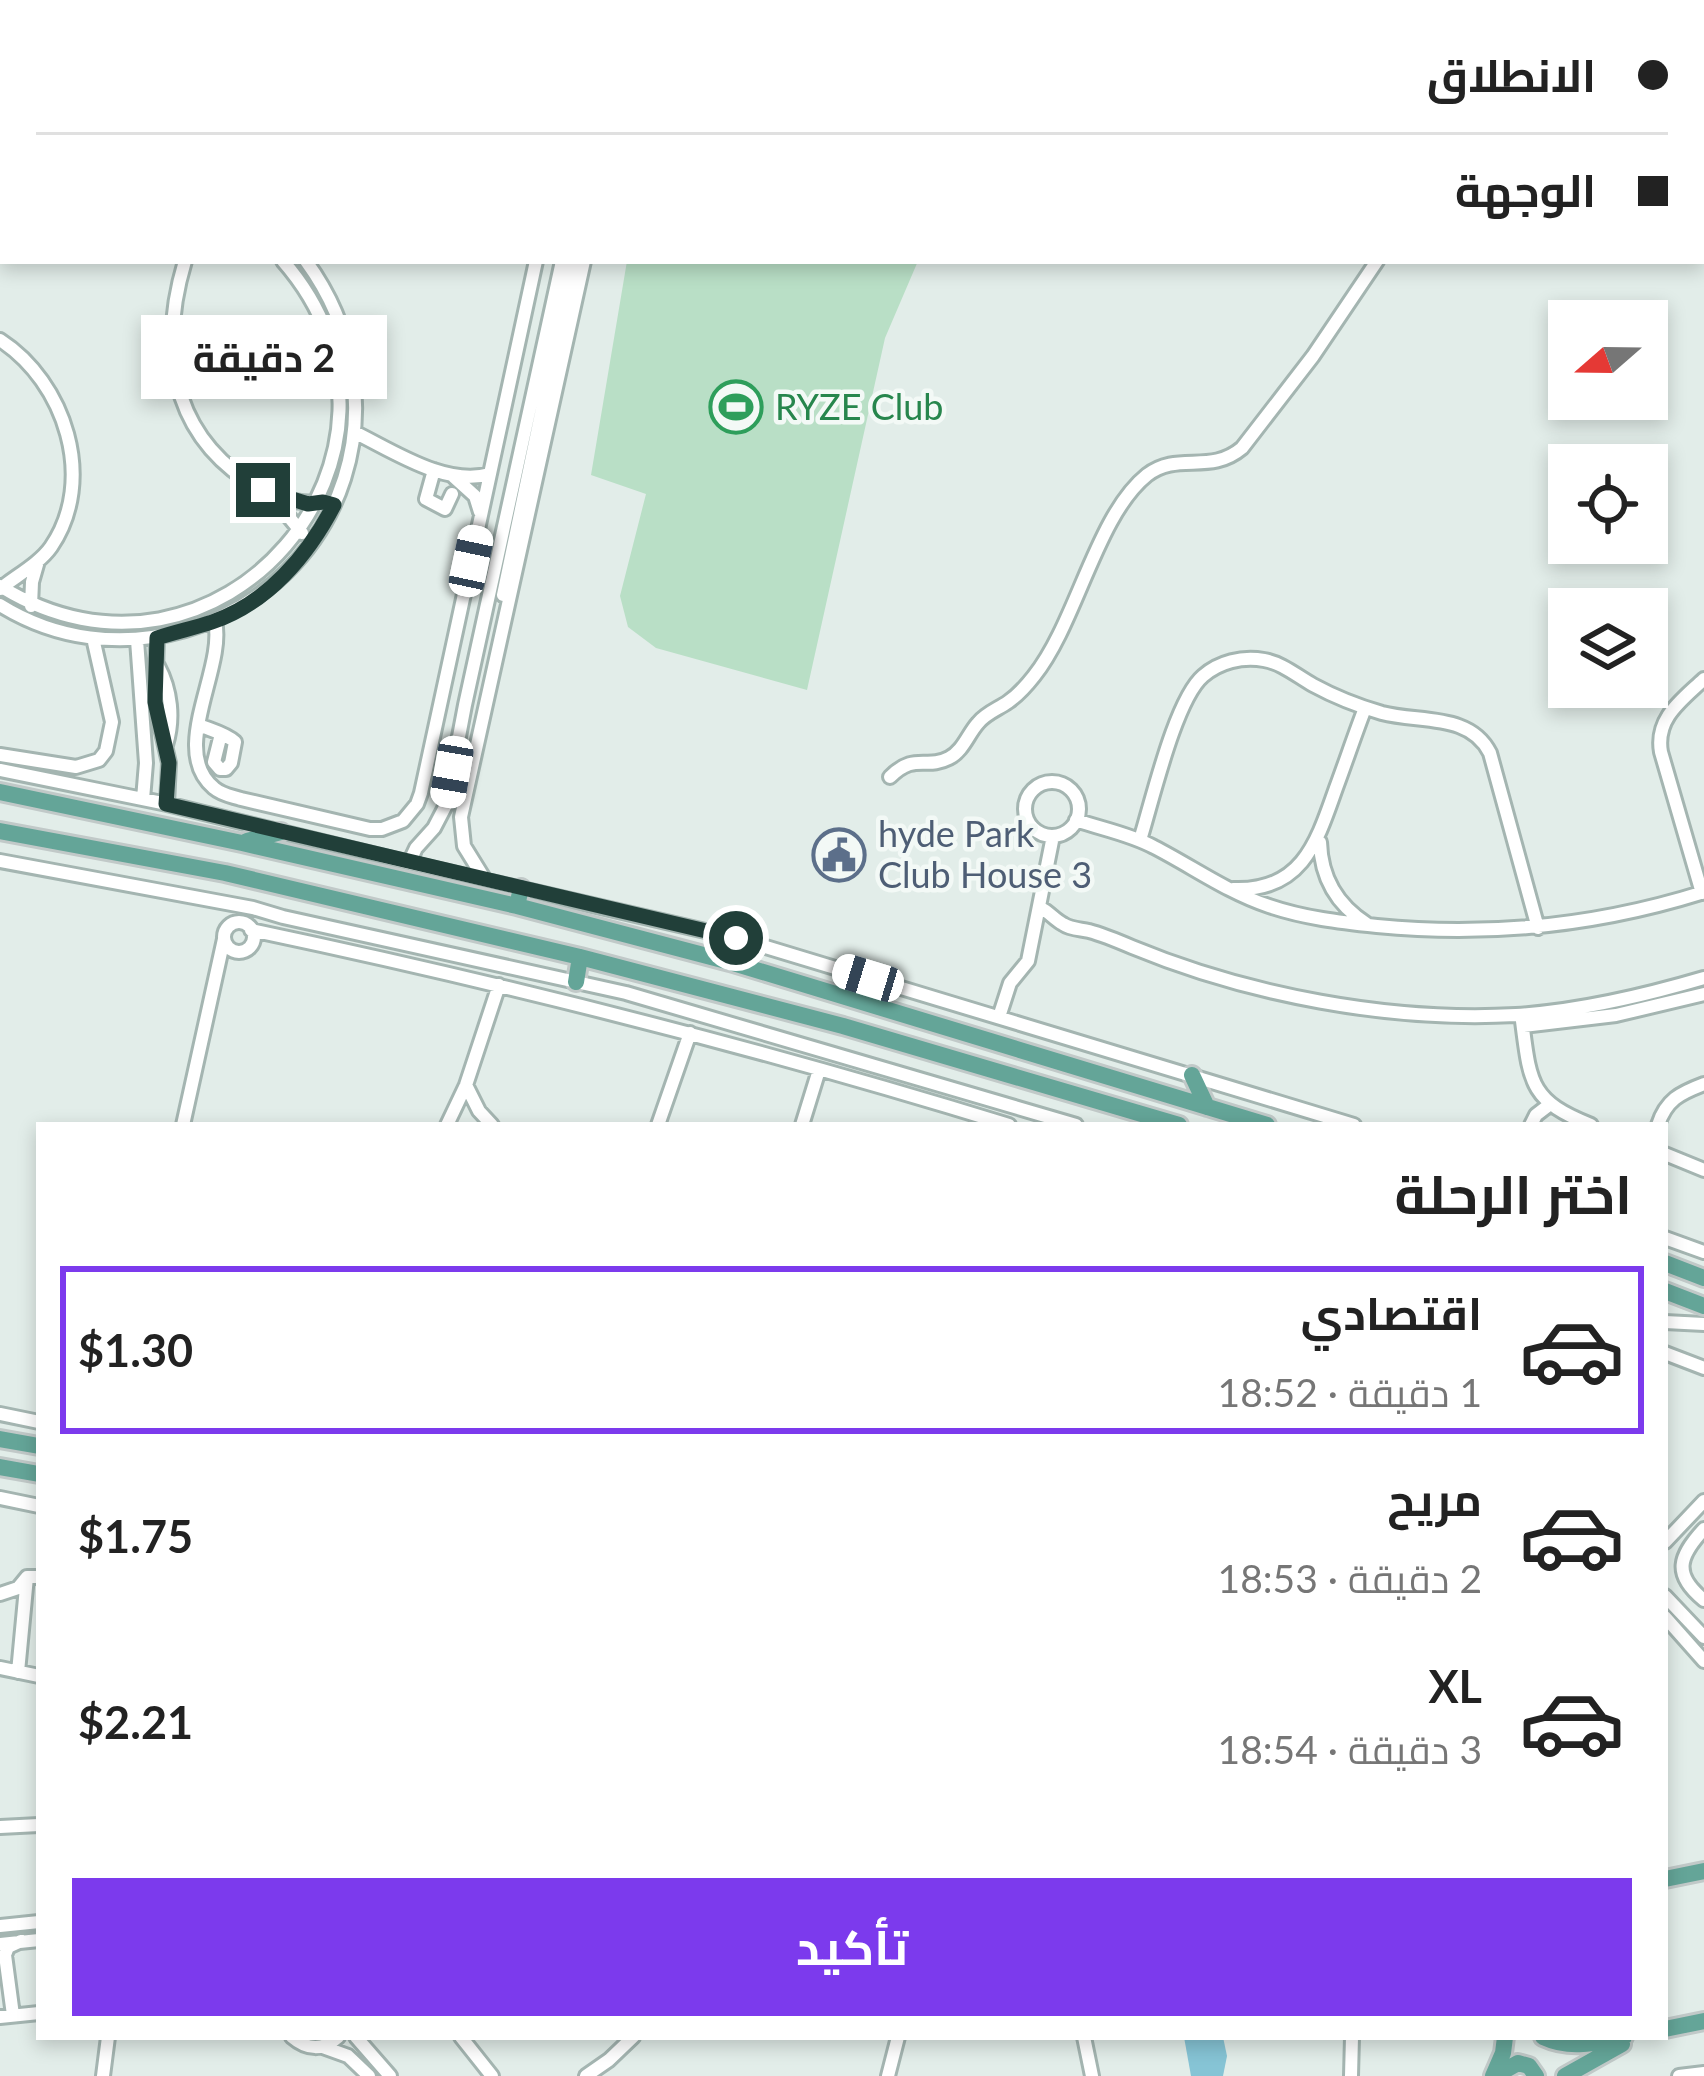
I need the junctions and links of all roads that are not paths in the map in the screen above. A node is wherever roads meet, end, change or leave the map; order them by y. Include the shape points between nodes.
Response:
1 (184, 264) edge
2 (285, 264) edge
3 (308, 264) edge
4 (535, 264) edge
5 (561, 264) edge
6 (571, 264) edge
7 (583, 264) edge
8 (1375, 264) edge
9 (0, 340) edge
10 (354, 432) junction
11 (434, 470) junction
12 (490, 474) junction
13 (453, 476) junction
14 (452, 494) dead end
15 (274, 495) junction
16 (317, 502) junction
17 (334, 505) junction
18 (481, 515) junction
19 (300, 529) junction
20 (310, 546) junction
21 (38, 560) junction
22 (1, 587) edge
23 (31, 604) junction
24 (0, 605) edge
25 (31, 621) junction
26 (215, 621) junction
27 (93, 638) junction
28 (157, 638) junction
29 (137, 640) junction
30 (1704, 679) edge
31 (1365, 708) junction
32 (199, 725) junction
33 (221, 734) dead end
34 (0, 755) edge
35 (146, 763) junction
36 (169, 763) junction
37 (0, 770) edge
38 (890, 777) dead end
39 (0, 792) edge
40 (143, 799) junction
41 (166, 804) junction
42 (1076, 820) junction
43 (0, 831) edge
44 (281, 832) junction
45 (1320, 835) junction
46 (1053, 836) junction
47 (1140, 840) junction
48 (242, 843) junction
49 (0, 861) edge
50 (409, 863) junction
51 (477, 878) junction
52 (1224, 888) junction
53 (1703, 893) edge
54 (519, 897) junction
55 (1041, 908) junction
56 (1369, 925) junction
57 (1538, 928) junction
58 (251, 930) junction
59 (736, 938) junction
60 (224, 939) junction
61 (580, 957) junction
62 (730, 962) junction
63 (1704, 978) edge
64 (576, 982) junction
65 (499, 985) junction
66 (1704, 994) edge
67 (1000, 1017) junction
68 (1522, 1020) junction
69 (690, 1033) junction
70 (819, 1070) junction
71 (1192, 1075) junction
72 (1110, 1077) junction
73 (1704, 1084) edge
74 (466, 1085) junction
75 (1142, 1086) junction
76 (1096, 1101) junction
77 (1550, 1105) junction
78 (1207, 1107) junction
79 (1133, 1112) junction
80 (964, 1118) edge
81 (184, 1122) edge
82 (448, 1122) edge
83 (489, 1122) edge
84 (659, 1122) edge
85 (803, 1122) edge
86 (1066, 1122) edge
87 (1168, 1122) edge
88 (1257, 1122) edge
89 (1344, 1122) edge
90 (1532, 1122) edge
91 (1583, 1122) edge
92 (1659, 1122) edge
93 (1668, 1155) edge
94 (1704, 1170) edge
95 (1668, 1239) edge
96 (1704, 1252) edge
97 (1668, 1264) edge
98 (1704, 1278) edge
99 (1668, 1292) edge
100 (1704, 1306) edge
101 (1668, 1322) edge
102 (1704, 1324) edge
103 (1668, 1354) edge
104 (1704, 1368) edge
105 (0, 1414) edge
106 (36, 1421) edge
107 (0, 1439) edge
108 (36, 1445) edge
109 (0, 1467) edge
110 (36, 1473) edge
111 (0, 1498) edge
112 (1704, 1501) edge
113 (36, 1505) edge
114 (1704, 1529) edge
115 (1668, 1539) edge
116 (33, 1576) edge
117 (0, 1594) edge
118 (1668, 1599) edge
119 (1704, 1600) edge
120 (1668, 1620) edge
121 (1701, 1629) edge
122 (1681, 1634) junction
123 (1668, 1640) edge
124 (1704, 1661) edge
125 (0, 1668) edge
126 (18, 1672) junction
127 (36, 1675) edge
128 (36, 1825) edge
129 (0, 1827) edge
130 (1701, 1869) edge
131 (1668, 1878) edge
132 (36, 1922) edge
133 (0, 1926) edge
134 (36, 1940) edge
135 (21, 1941) junction
136 (0, 1944) edge
137 (36, 2013) edge
138 (6, 2016) edge
139 (1704, 2021) edge
140 (1673, 2027) edge
141 (1704, 2030) edge
142 (108, 2040) edge
143 (297, 2040) edge
144 (334, 2040) edge
145 (359, 2040) edge
146 (463, 2040) edge
147 (624, 2040) edge
148 (897, 2040) edge
149 (1085, 2040) edge
150 (1352, 2040) edge
151 (1505, 2040) edge
152 (1550, 2040) edge
153 (1609, 2040) edge
154 (1629, 2040) edge
155 (323, 2047) junction
156 (1704, 2073) edge
157 (103, 2076) edge
158 (369, 2076) edge
159 (390, 2076) edge
160 (492, 2076) edge
161 (586, 2076) edge
162 (888, 2076) edge
163 (1092, 2076) edge
164 (1351, 2076) edge
165 (1494, 2076) edge
166 (1536, 2076) edge
167 (1565, 2076) edge
168 (1679, 2076) edge

1 - 15 street via 171,336 183,403 205,443
2 - 16 street via 317,313 334,365 334,448
3 - 10 street via 343,330
4 - 12 street
5 - 50 street via 446,805
6 - 51 street via 456,816 455,835
7 - 51 street via 461,818
8 - 38 street via 1236,453 1215,463 1168,464 1141,481 1049,654 1020,692 979,722 952,757 912,762
9 - 21 street via 51,396 72,453 67,514
10 - 11 street
10 - 17 street
11 - 13 street
11 - 14 street via 426,499 445,509
12 - 13 street
12 - 18 street
13 - 18 street via 478,500
15 - 16 street
15 - 19 street
16 - 17 street
16 - 19 street
17 - 20 street
18 - 32 street via 421,793 403,821 370,829 222,794 202,774
19 - 20 street
19 - 23 street via 247,583 180,615 105,622
20 - 26 street via 270,588
21 - 22 street
21 - 23 street
22 - 23 street
23 - 25 street
24 - 25 street
25 - 27 street
26 - 28 street
26 - 32 street
27 - 29 street
27 - 34 street via 112,722 99,760 76,767
28 - 29 street
28 - 36 street via 170,710
29 - 35 street
30 - 53 street via 1667,715 1659,736
31 - 45 street
31 - 47 street via 1275,663 1245,659 1217,667 1185,698
31 - 57 street via 1458,724 1485,743
32 - 33 street
35 - 36 street
35 - 40 street
36 - 41 street
37 - 40 street
39 - 48 main road
40 - 41 street
41 - 44 street
42 - 46 street
42 - 46 street via 1078,802 1067,787 1040,784 1027,797 1025,815 1036,831
42 - 47 street
43 - 61 main road via 225,873
44 - 48 main road
44 - 50 street
45 - 52 street via 1282,879
45 - 56 street via 1330,887
46 - 55 street
47 - 52 street
48 - 54 main road
49 - 64 street via 253,908
50 - 51 street
51 - 54 street
52 - 56 street via 1294,914
53 - 57 street
54 - 59 street
54 - 62 main road
55 - 67 street via 1028,961 1010,983
55 - 68 street via 1066,926 1299,997
56 - 57 street
58 - 60 street via 233,923
58 - 60 street via 243,951
58 - 65 street
59 - 62 main road
59 - 67 street
60 - 81 street
61 - 64 main road
61 - 76 main road
62 - 72 main road
63 - 68 street
64 - 86 street
65 - 69 street
65 - 74 street
66 - 68 street via 1616,1015
67 - 71 street
68 - 77 street via 1531,1071
69 - 70 street
69 - 84 street
70 - 80 street
70 - 85 street
71 - 78 main road
71 - 89 street
72 - 75 main road
72 - 76 main road via 1107,1095
73 - 92 street via 1673,1098
74 - 82 street
74 - 83 street
75 - 78 main road
75 - 79 main road via 1132,1094
76 - 79 main road
77 - 90 street
77 - 91 street
78 - 88 main road
79 - 87 main road
93 - 94 street
95 - 96 street
97 - 98 main road
99 - 100 main road
101 - 102 street
103 - 104 street
105 - 106 street
107 - 108 main road
109 - 110 main road
111 - 113 street
112 - 115 street
114 - 119 street via 1682,1565
116 - 117 street
116 - 126 street
118 - 121 street
120 - 122 street
122 - 123 street
122 - 124 street
125 - 126 street
126 - 127 street
128 - 129 street
130 - 131 main road
132 - 133 street
134 - 135 street
135 - 136 street
135 - 138 street via 5,1955
137 - 138 street
139 - 140 main road
140 - 141 street
142 - 157 street
143 - 155 street
144 - 155 street
145 - 159 street
146 - 160 street
147 - 161 street
148 - 162 street
149 - 163 street
150 - 164 street
151 - 165 main road
152 - 153 main road
154 - 167 main road
155 - 158 street
156 - 168 street
165 - 166 main road via 1519,2063

